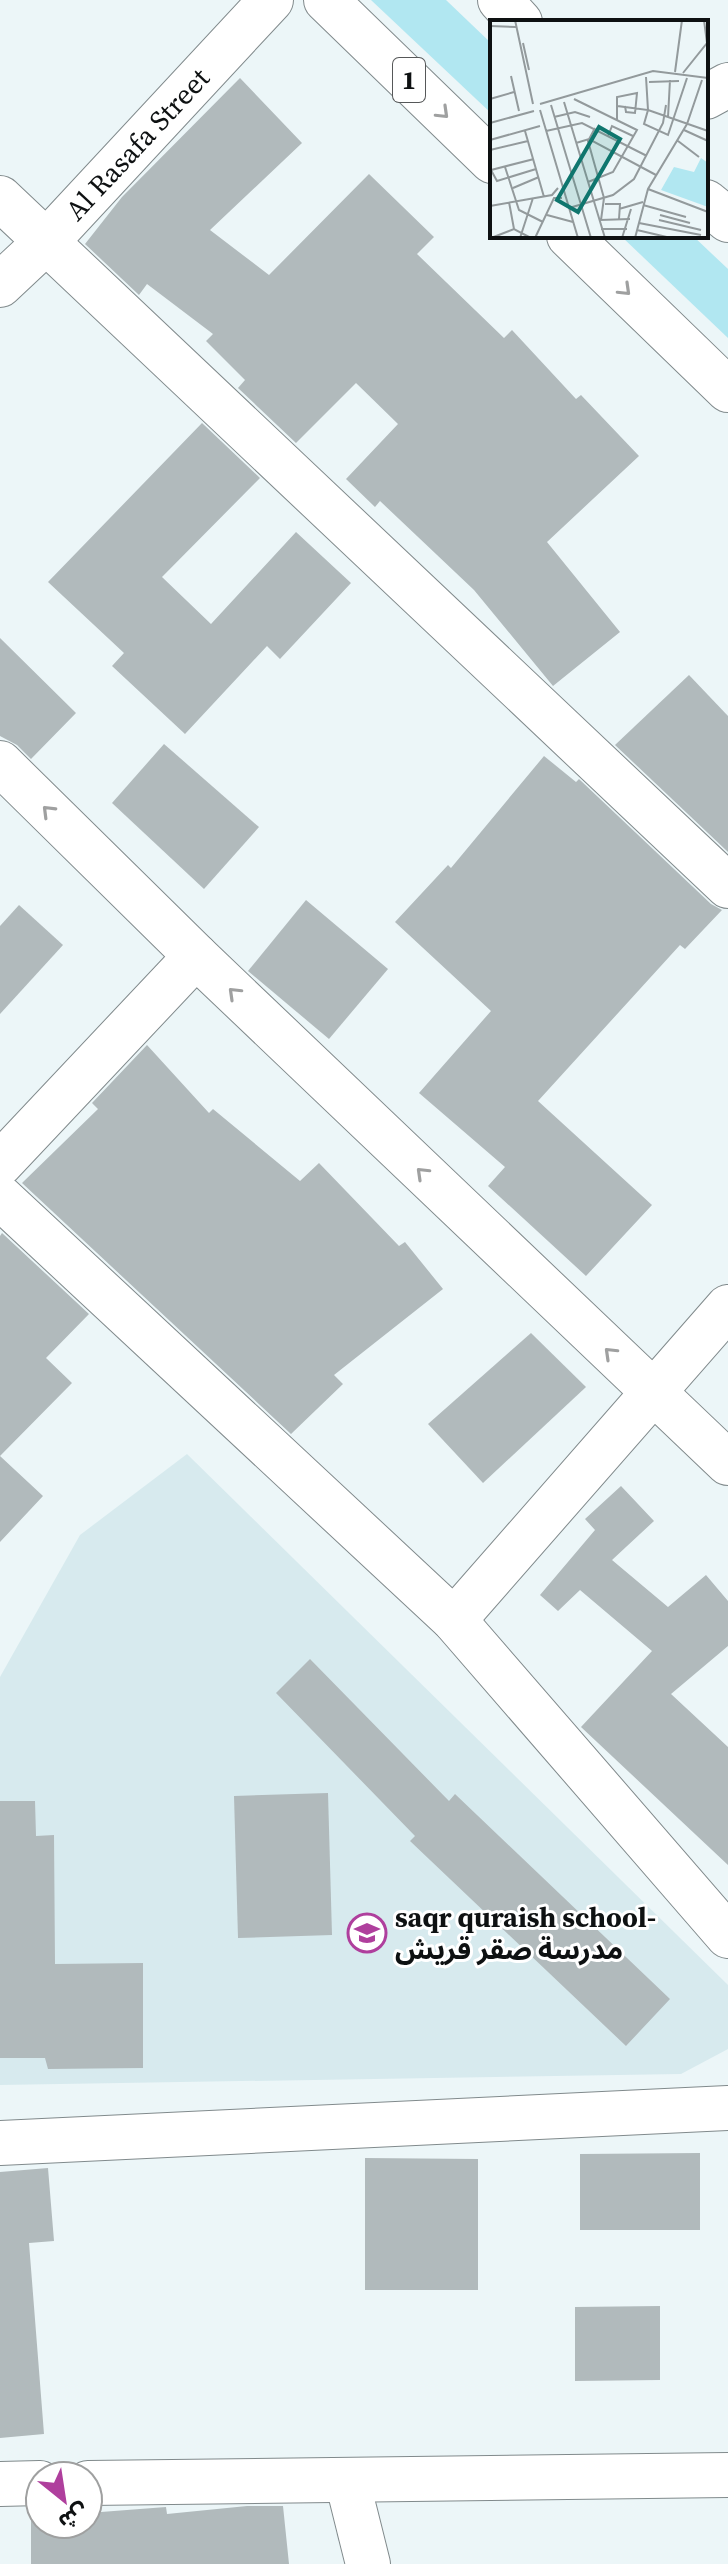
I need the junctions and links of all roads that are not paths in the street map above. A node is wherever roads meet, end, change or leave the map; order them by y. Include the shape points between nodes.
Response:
1 (271, 0) edge
2 (326, 0) edge
3 (500, 0) edge
4 (518, 20) edge
5 (728, 85) edge
6 (708, 96) edge
7 (490, 159) edge
8 (0, 198) edge
9 (708, 204) edge
10 (728, 220) edge
11 (571, 238) edge
12 (48, 240) junction
13 (0, 285) edge
14 (728, 390) edge
15 (0, 763) edge
16 (728, 886) edge
17 (196, 956) junction
18 (0, 1164) edge
19 (0, 1197) edge
20 (728, 1307) edge
21 (652, 1394) junction
22 (728, 1463) edge
23 (454, 1620) junction
24 (728, 1936) edge
25 (728, 2108) edge
26 (0, 2143) edge
27 (728, 2475) edge
28 (347, 2480) junction
29 (24, 2483) edge
30 (104, 2483) edge
31 (0, 2484) edge
32 (368, 2564) edge

1 - 12 street, Al Rasafa Street
2 -> 7 street, 1
3 - 4 street
5 - 6 street
8 - 12 street
9 - 10 street
11 -> 14 street
12 - 13 street, Al Rasafa Street
12 - 16 street
17 -> 15 street
17 - 18 street
21 -> 17 street
19 - 23 street
20 - 21 street
21 - 22 street
21 - 23 street
23 - 24 street
25 - 26 street
27 - 28 street
28 - 30 street
28 - 32 street
29 - 31 street

